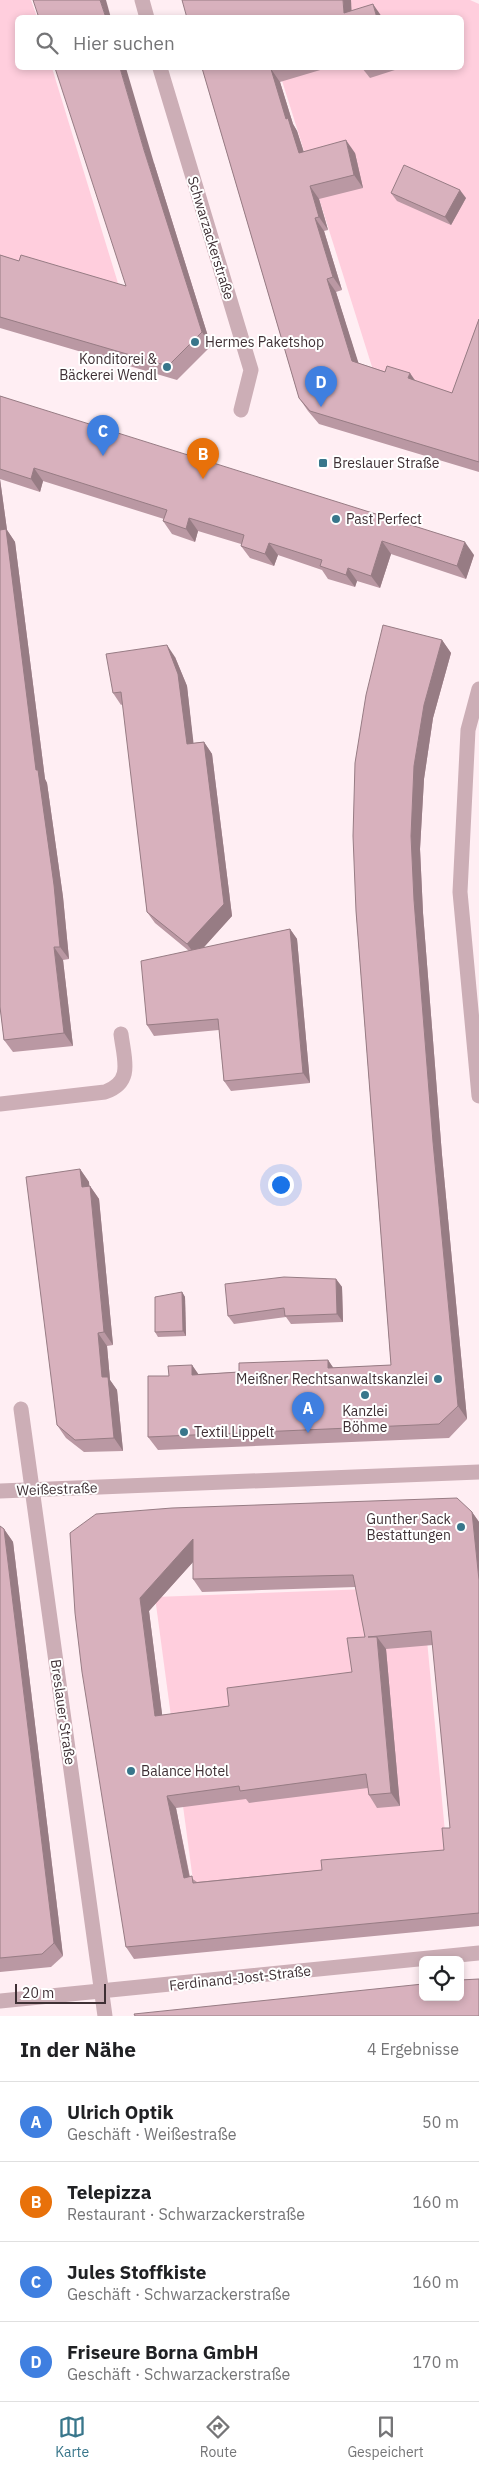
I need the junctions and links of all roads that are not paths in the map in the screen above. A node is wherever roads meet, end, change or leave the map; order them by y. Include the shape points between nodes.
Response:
1 (142, 0) edge
2 (146, 15) edge
3 (161, 70) edge
4 (241, 410) dead end
5 (479, 689) edge
6 (121, 1034) dead end
7 (479, 1096) edge
8 (0, 1104) edge
9 (21, 1409) dead end
10 (479, 1472) edge
11 (32, 1490) junction
12 (0, 1491) edge
13 (479, 1954) edge
14 (102, 1992) junction
15 (0, 2001) edge
16 (105, 2016) edge

1 - 2 street
3 - 4 street, Schwarzackerstraße via 250,370
5 - 7 street via 468,730 460,892
6 - 8 street via 125,1071 117,1088
9 - 11 street, Breslauer Straße
10 - 11 street, Weißestraße
11 - 12 street, Weißestraße
11 - 14 street, Breslauer Straße
13 - 14 street, Ferdinand-Jost-Straße
14 - 15 street, Ferdinand-Jost-Straße
14 - 16 street, Breslauer Straße

